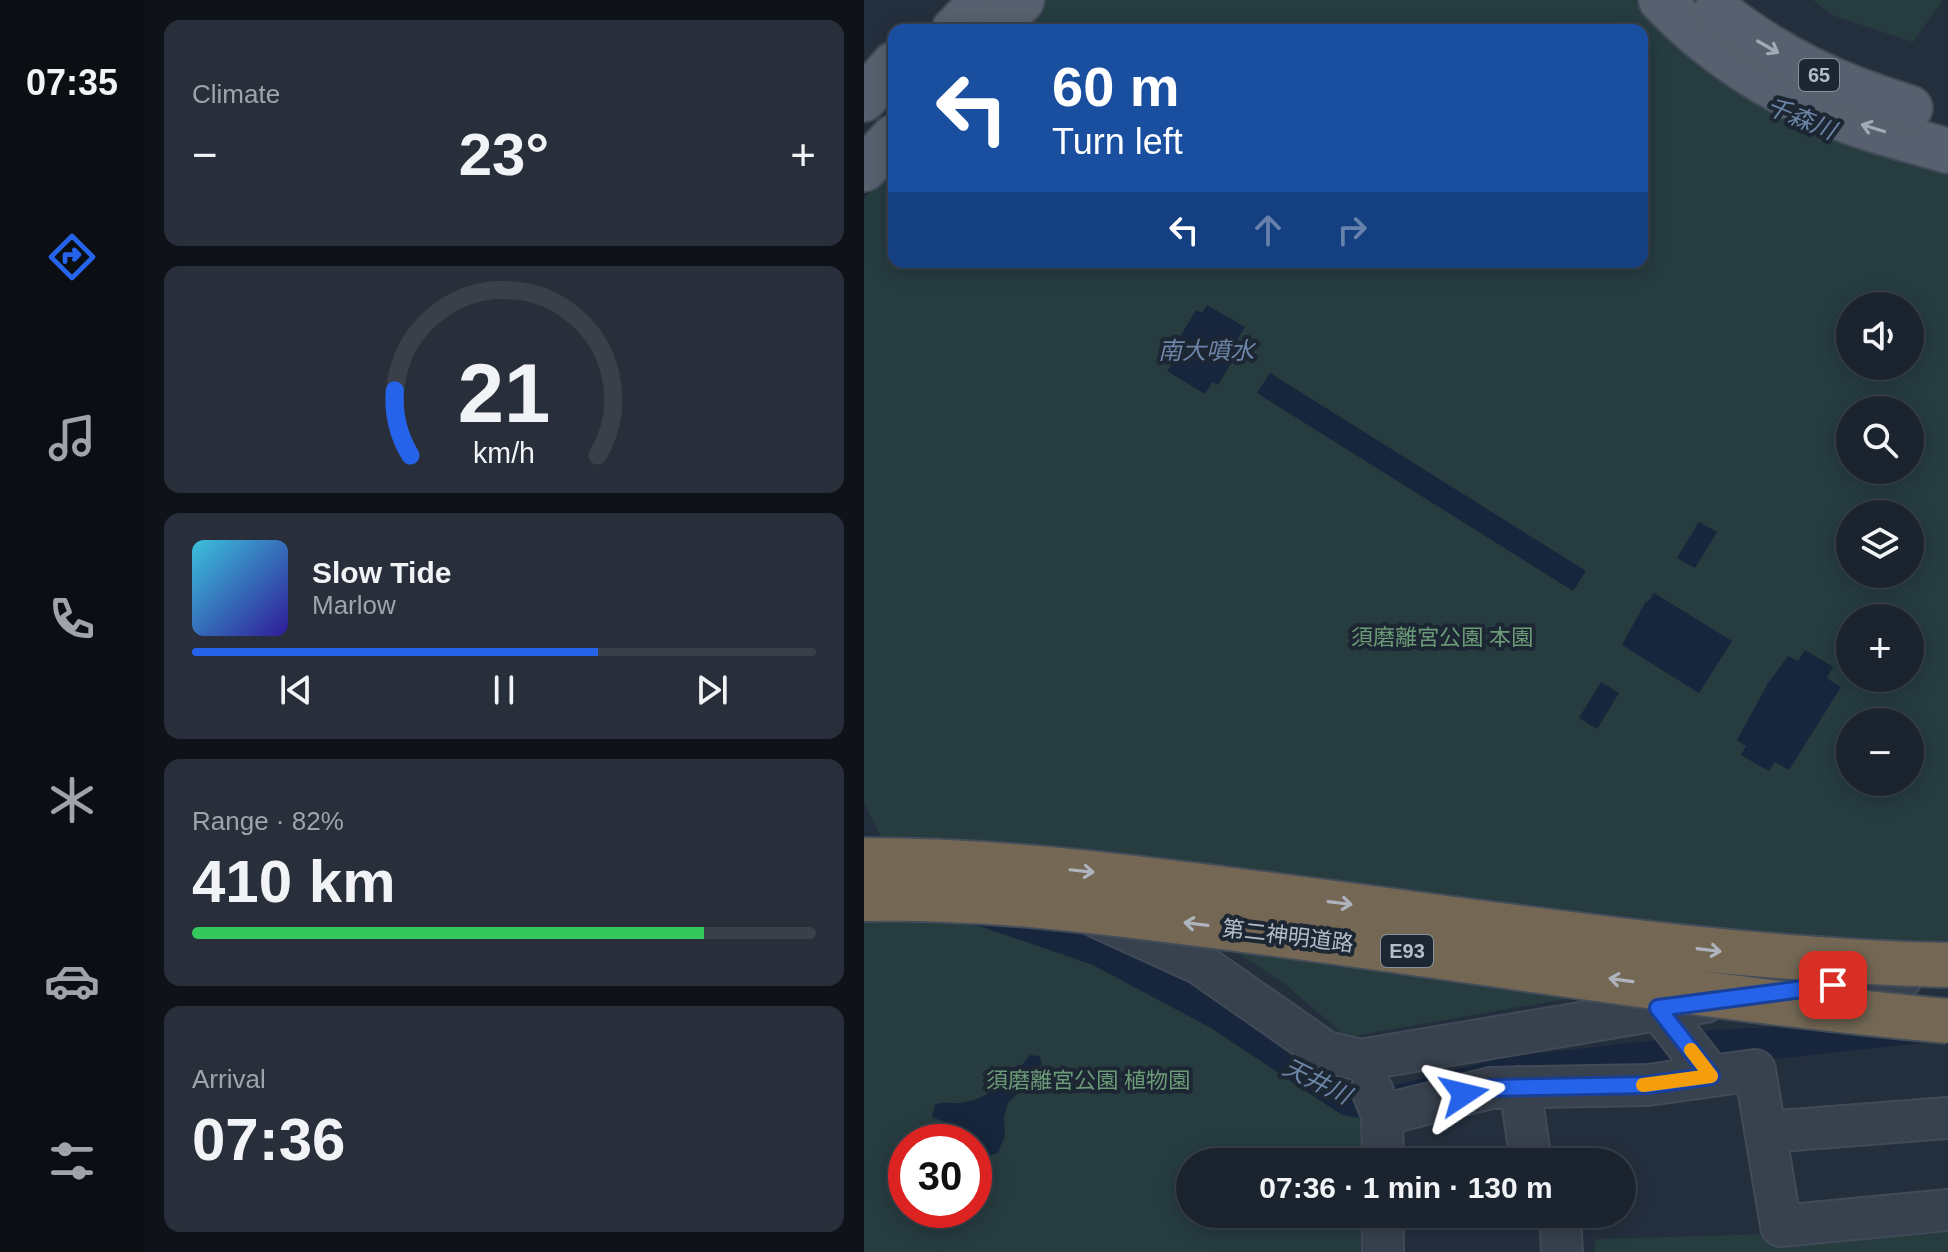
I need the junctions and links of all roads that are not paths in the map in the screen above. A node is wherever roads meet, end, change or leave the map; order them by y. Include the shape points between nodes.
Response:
1 (950, 0) edge
2 (983, 0) edge
3 (1022, 0) edge
4 (1661, 0) edge
5 (1706, 0) edge
6 (929, 24) edge
7 (960, 24) edge
8 (1000, 24) edge
9 (888, 71) edge
10 (864, 99) edge
11 (888, 100) edge
12 (1948, 120) edge
13 (864, 126) edge
14 (888, 143) edge
15 (1948, 151) edge
16 (864, 169) edge
17 (867, 870) edge
18 (1948, 965) edge
19 (1948, 978) edge
20 (1948, 1021) edge
21 (1687, 1045) junction
22 (1520, 1087) junction
23 (1948, 1118) edge
24 (1380, 1119) edge
25 (1766, 1132) junction
26 (1529, 1148) edge
27 (1948, 1210) edge
28 (1383, 1228) edge
29 (1561, 1228) edge
30 (1383, 1252) edge
31 (1562, 1252) edge

1 - 6 main road
2 - 7 main road
3 - 8 main road
15 -> 4 main road, 65 via 1800,100 1733,61
5 -> 12 main road, 65 via 1750,37 1811,72
9 - 10 main road
11 - 13 main road
14 - 16 main road
17 -> 18 highway, 第二神明道路 / E93, bridge via 931,860 1078,870 1754,956
20 -> 17 highway, 第二神明道路 / E93, bridge via 1107,913 935,899
17 - 24 street via 1034,887 1200,964 1326,1052
19 - 21 street via 1920,974
21 - 22 street via 1648,1085
21 - 24 street
21 - 25 street via 1755,1070
22 - 24 street via 1491,1088
22 - 26 street
23 - 25 street
25 - 27 street via 1781,1226
28 - 30 street
29 - 31 street

